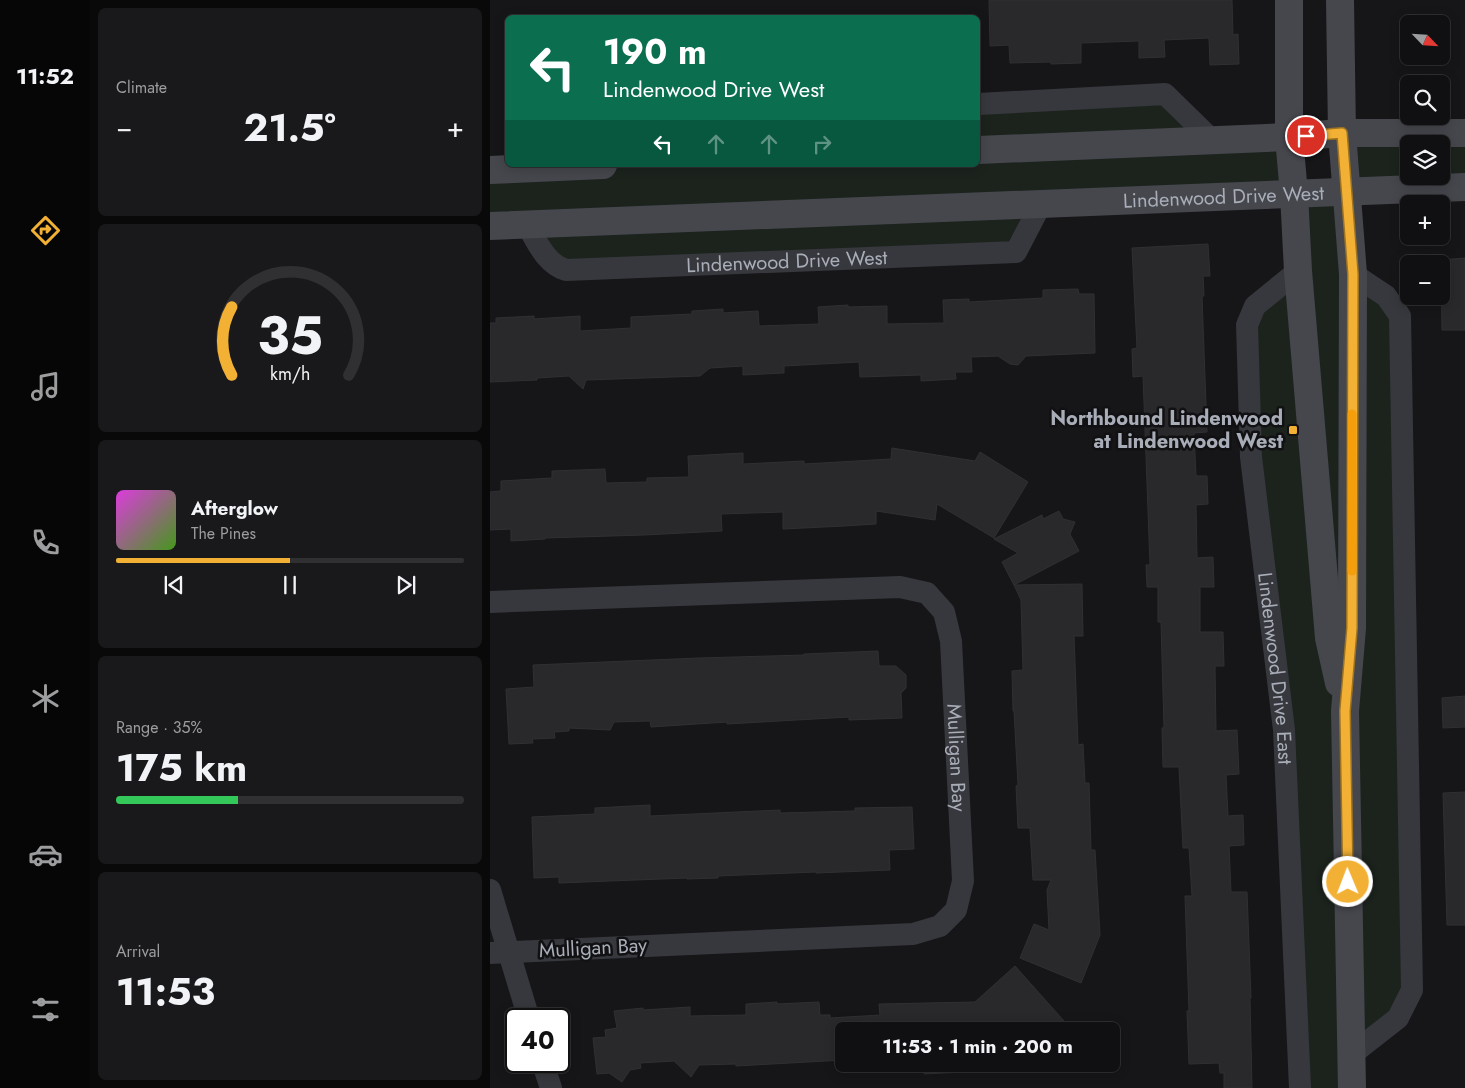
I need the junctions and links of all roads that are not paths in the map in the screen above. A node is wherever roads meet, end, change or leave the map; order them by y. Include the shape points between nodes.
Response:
1 (1289, 0) edge
2 (1340, 0) edge
3 (980, 104) edge
4 (1342, 133) junction
5 (1465, 133) edge
6 (1288, 137) junction
7 (1212, 140) junction
8 (980, 150) edge
9 (519, 167) edge
10 (490, 170) edge
11 (1465, 187) edge
12 (1346, 192) junction
13 (1294, 194) junction
14 (1041, 204) junction
15 (527, 225) junction
16 (490, 226) edge
17 (1298, 271) junction
18 (1353, 274) junction
19 (490, 602) edge
20 (1345, 711) junction
21 (490, 890) edge
22 (499, 953) edge
23 (524, 1008) edge
24 (1352, 1054) junction
25 (546, 1073) edge
26 (550, 1088) edge
27 (1300, 1088) edge
28 (1352, 1088) edge

1 - 6 street
2 - 4 street
3 - 7 street via 1165,94
4 - 5 street
4 - 6 street
4 - 12 street
6 - 7 street
6 - 13 street
7 - 8 street
9 - 10 street
11 - 12 street, Lindenwood Drive West
12 - 13 street, Lindenwood Drive West
12 - 18 street
13 - 14 street, Lindenwood Drive West
13 - 17 street
14 - 15 street, Lindenwood Drive West
14 - 15 street, Lindenwood Drive West via 1016,252 566,270 558,268 544,253
15 - 16 street, Lindenwood Drive West
17 - 20 street via 1329,638
17 - 27 street, Lindenwood Drive East via 1255,306 1247,325 1251,457 1284,730
18 - 20 street via 1352,628
18 - 24 street via 1386,296 1400,316 1412,990 1398,1018
19 - 22 street, Mulligan Bay via 900,587 928,593 944,612 950,641 963,881 956,910 940,926 913,934
20 - 24 street
21 - 22 street
22 - 23 street
24 - 28 street
25 - 26 street

